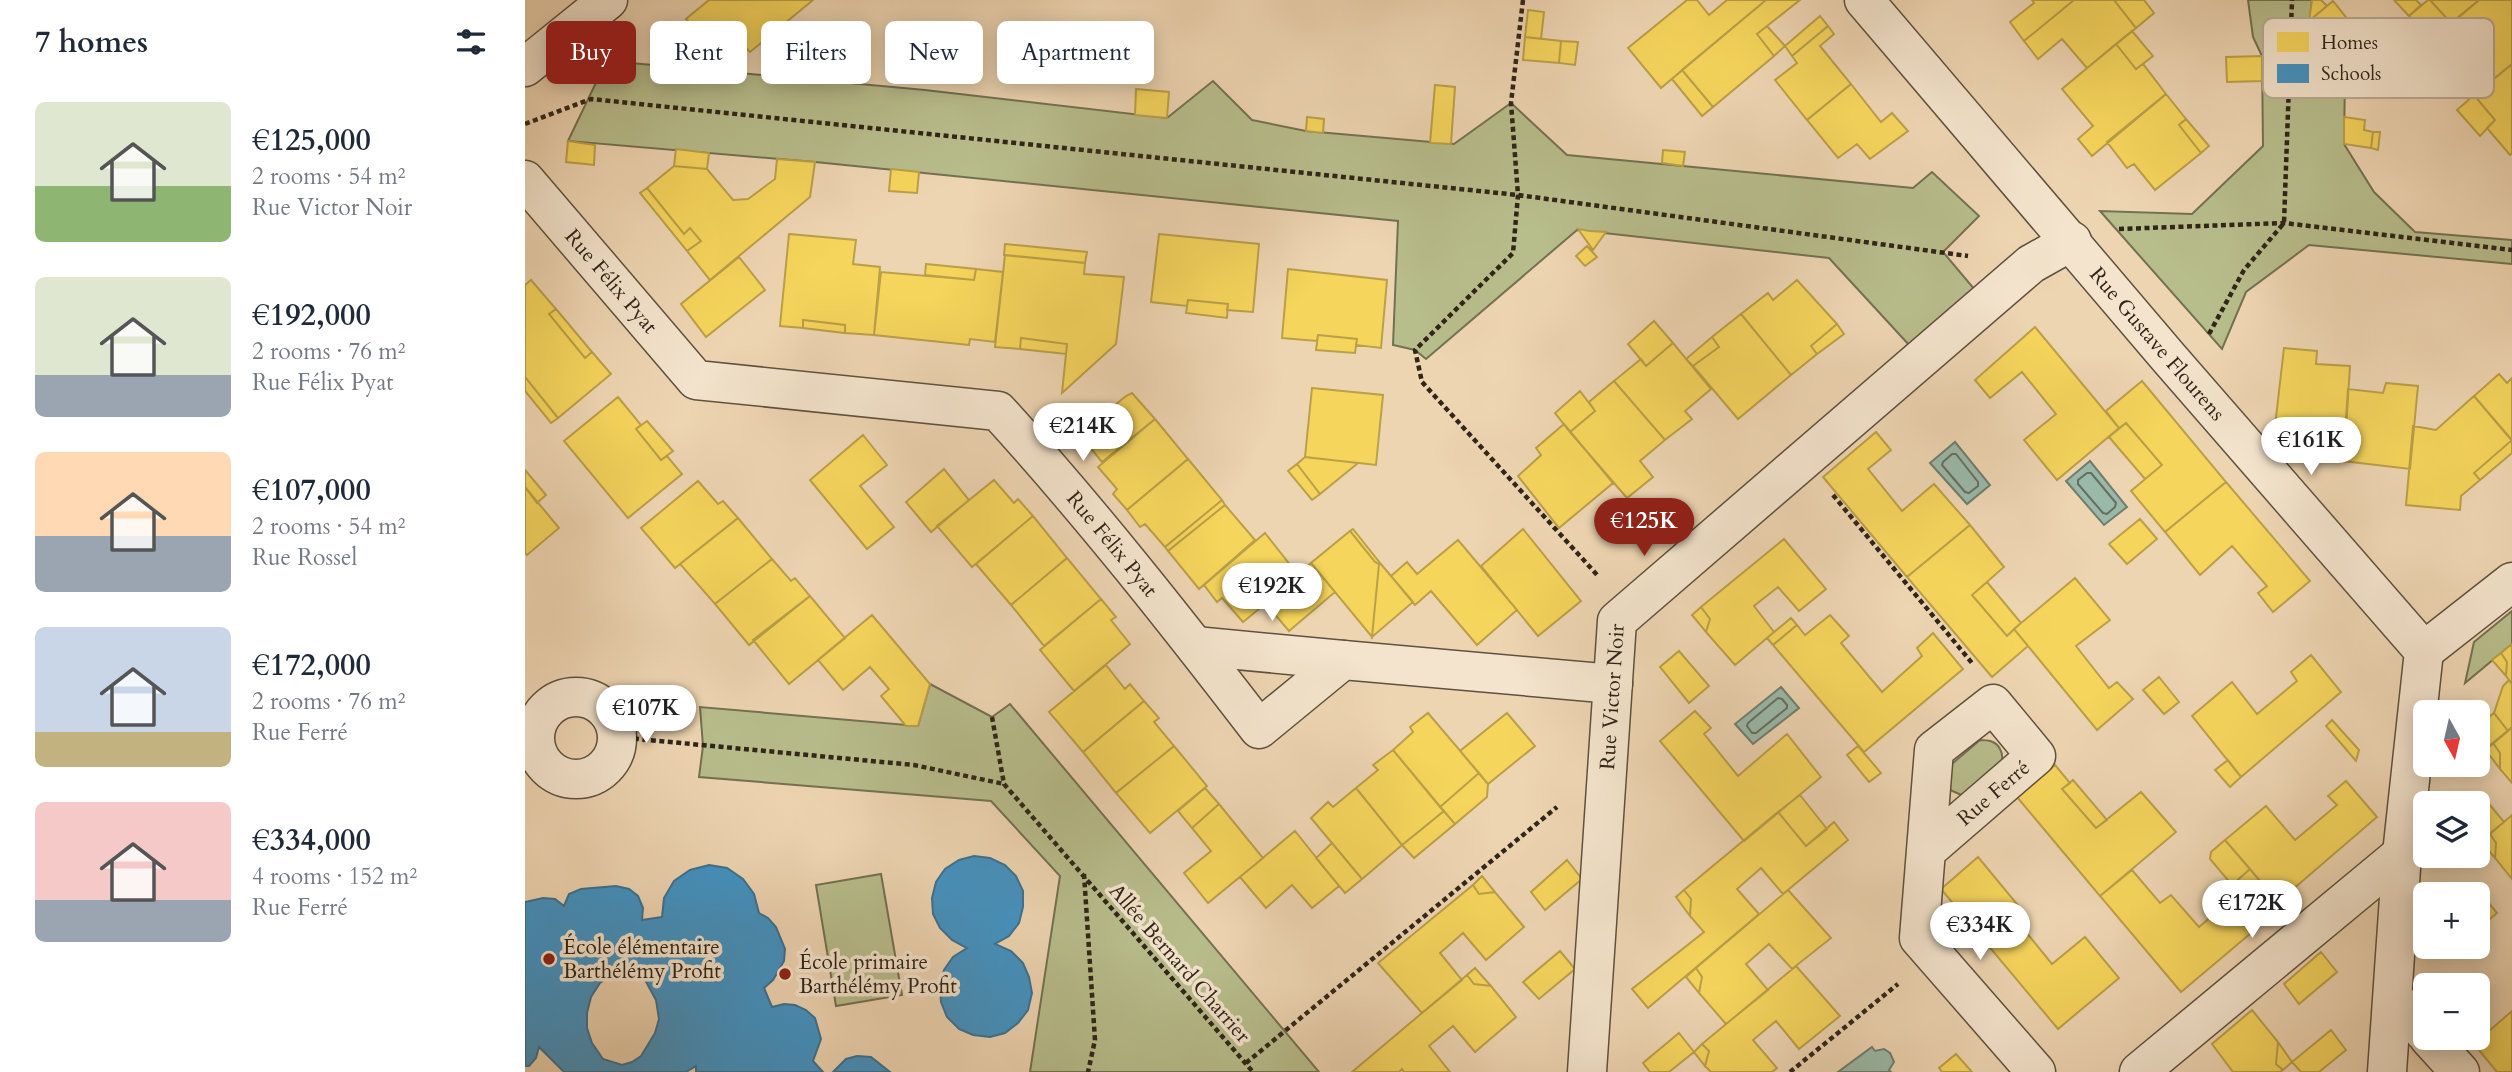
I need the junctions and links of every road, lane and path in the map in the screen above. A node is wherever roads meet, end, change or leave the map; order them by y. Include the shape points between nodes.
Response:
1 (608, 0) edge
2 (1523, 0) edge
3 (1864, 0) edge
4 (2293, 0) edge
5 (2292, 18) edge
6 (525, 67) edge
7 (2289, 98) edge
8 (525, 124) edge
9 (525, 180) edge
10 (1518, 195) junction
11 (2284, 223) junction
12 (2072, 241) junction
13 (2512, 250) edge
14 (2031, 264) junction
15 (2187, 379) junction
16 (1804, 460) junction
17 (2512, 582) edge
18 (1629, 610) junction
19 (1195, 646) junction
20 (2424, 651) junction
21 (1343, 660) junction
22 (1613, 684) junction
23 (1993, 704) junction
24 (992, 717) dead end
25 (530, 734) edge
26 (617, 737) junction
27 (1607, 767) junction
28 (1004, 784) junction
29 (1926, 851) junction
30 (2402, 854) junction
31 (1084, 874) junction
32 (1934, 955) junction
33 (2393, 997) junction
34 (2413, 1020) edge
35 (2440, 1050) edge
36 (1246, 1063) junction
37 (1088, 1072) edge
38 (1253, 1072) edge
39 (1587, 1072) edge
40 (1790, 1072) edge
41 (2036, 1072) edge
42 (2139, 1072) edge
43 (2388, 1072) edge
44 (2460, 1072) edge

1 - 6 street
2 - 10 path via 1511,103
3 - 12 street, Rue Gustave Flourens
4 - 5 path
7 - 11 path
8 - 10 path via 591,99
9 - 19 street, Rue Félix Pyat via 696,380 998,411
10 - 14 path
10 - 18 path via 1513,253 1415,350 1422,382
11 - 12 path via 2117,229
11 - 13 path
11 - 15 path via 2244,270
12 - 14 street, Rue Victor Noir
12 - 15 street, Rue Gustave Flourens
14 - 16 street, Rue Victor Noir
15 - 20 street, Rue Gustave Flourens
16 - 18 street, Rue Victor Noir
16 - 23 path via 1986,680
17 - 20 street
18 - 22 street, Rue Victor Noir via 1616,621
19 - 21 street
19 - 21 street, Rue Félix Pyat via 1259,729
20 - 30 street
21 - 22 street
22 - 27 street, Rue Victor Noir
23 - 29 street, Rue Ferré via 1934,750
23 - 29 street, Rue Ferré via 2036,756
24 - 28 path
25 - 26 street via 554,704 582,698 607,711
25 - 26 street via 548,769 572,779 584,779 608,764
26 - 28 path via 915,765
27 - 36 path
27 - 39 street, Rue Victor Noir
28 - 31 path, Allée Bernard Charrier
29 - 32 street, Rue Ferré via 1919,938
30 - 33 street
30 - 42 street
31 - 36 path, Allée Bernard Charrier
31 - 37 path via 1094,1040
32 - 40 path
32 - 41 street, Rue Ferré
33 - 34 street
33 - 43 street
35 - 44 street
36 - 38 path, Allée Bernard Charrier

